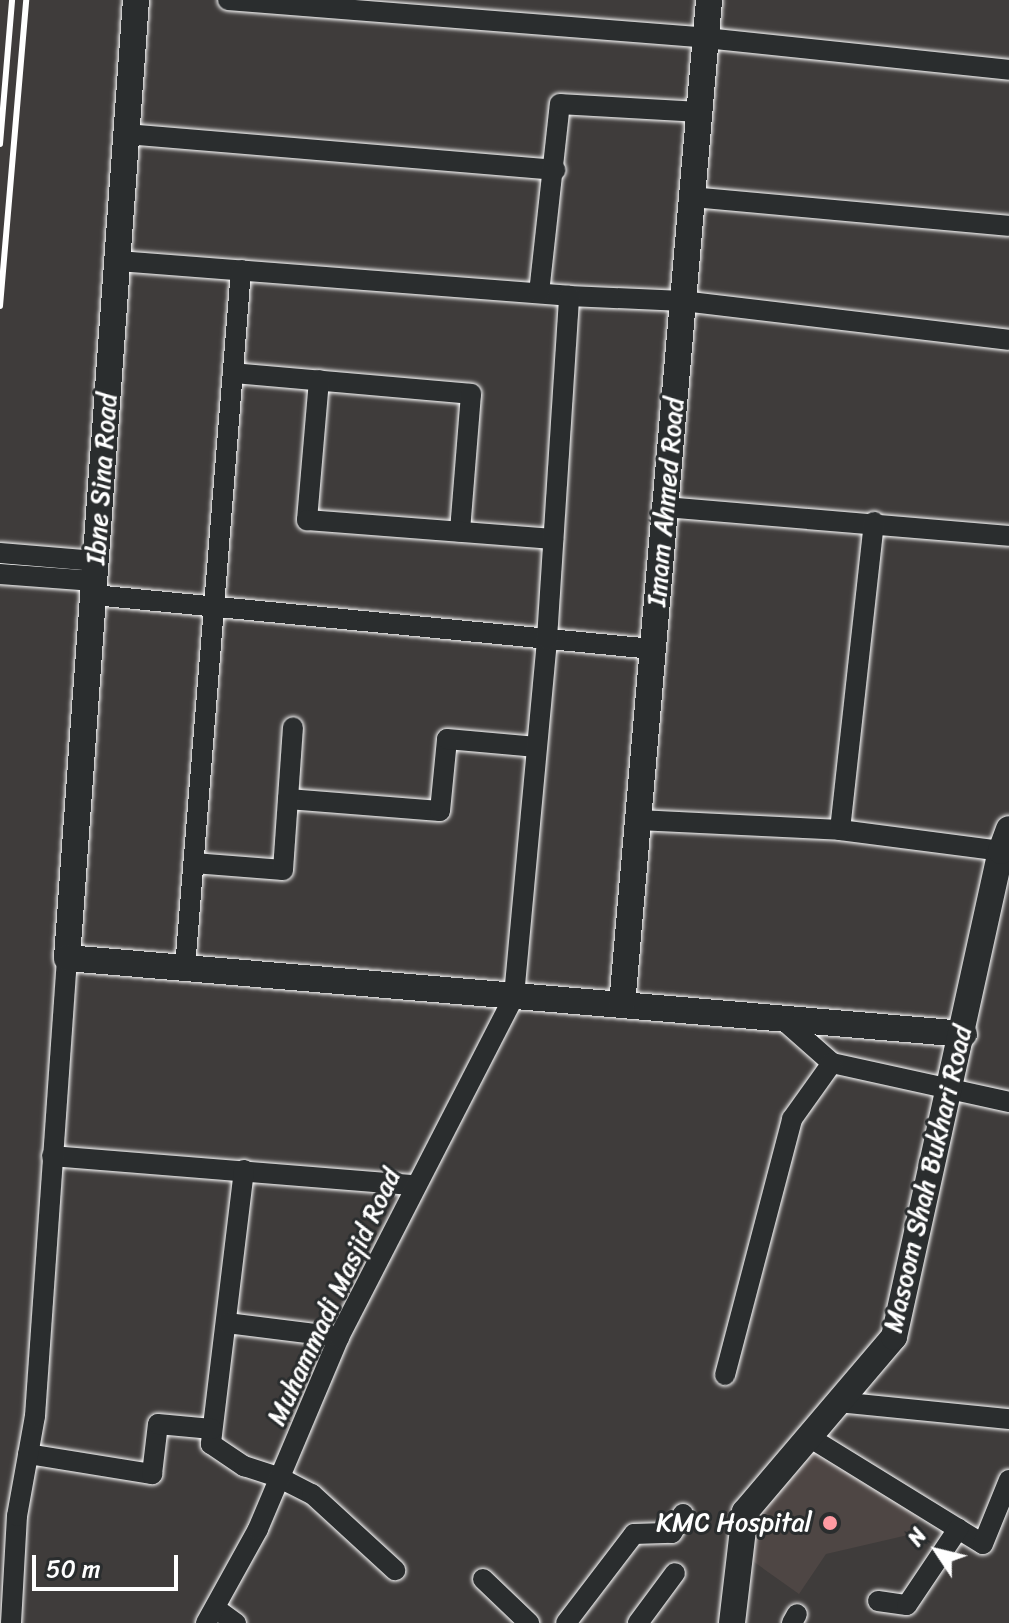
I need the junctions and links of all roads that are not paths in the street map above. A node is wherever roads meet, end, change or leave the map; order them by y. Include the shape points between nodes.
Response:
1 (136, 0) edge
2 (228, 0) edge
3 (709, 0) edge
4 (706, 38) junction
5 (1009, 70) edge
6 (699, 112) junction
7 (127, 134) junction
8 (555, 170) junction
9 (692, 197) junction
10 (1009, 226) edge
11 (118, 261) junction
12 (241, 270) junction
13 (539, 293) junction
14 (569, 296) junction
15 (683, 301) junction
16 (1009, 340) edge
17 (233, 373) junction
18 (319, 380) junction
19 (665, 507) junction
20 (874, 522) junction
21 (460, 532) junction
22 (1009, 536) edge
23 (553, 539) junction
24 (0, 553) edge
25 (0, 574) edge
26 (95, 579) junction
27 (216, 607) junction
28 (547, 639) junction
29 (653, 649) junction
30 (293, 727) dead end
31 (537, 747) junction
32 (288, 799) junction
33 (638, 820) junction
34 (840, 830) junction
35 (1005, 840) edge
36 (194, 863) junction
37 (1001, 894) edge
38 (67, 958) junction
39 (185, 968) junction
40 (514, 996) junction
41 (622, 1005) junction
42 (781, 1018) junction
43 (964, 1034) junction
44 (832, 1063) junction
45 (950, 1089) junction
46 (1009, 1102) edge
47 (52, 1156) junction
48 (244, 1170) junction
49 (414, 1185) junction
50 (227, 1323) junction
51 (339, 1337) junction
52 (725, 1375) dead end
53 (838, 1402) junction
54 (1009, 1419) edge
55 (212, 1429) junction
56 (809, 1437) junction
57 (28, 1454) junction
58 (280, 1478) junction
59 (1009, 1480) edge
60 (683, 1514) dead end
61 (958, 1529) junction
62 (395, 1570) dead end
63 (675, 1573) dead end
64 (483, 1579) dead end
65 (878, 1601) dead end
66 (211, 1615) edge
67 (11, 1623) edge
68 (236, 1623) edge
69 (529, 1623) edge
70 (566, 1623) edge
71 (638, 1623) edge
72 (732, 1623) edge

1 - 7 street, Ibne Sina Road
2 - 4 street
3 - 4 street, Imam Ahmed Road
4 - 5 street
4 - 6 street, Imam Ahmed Road
6 - 8 street via 560,104
6 - 9 street, Imam Ahmed Road
7 - 8 street
7 - 11 street, Ibne Sina Road
8 - 13 street
9 - 10 street
9 - 15 street, Imam Ahmed Road
11 - 12 street
11 - 26 street, Ibne Sina Road
12 - 13 street
12 - 17 street
13 - 14 street
14 - 15 street
14 - 23 street
15 - 16 street
15 - 19 street, Imam Ahmed Road
17 - 18 street
17 - 27 street
18 - 21 street via 471,394
18 - 21 street via 307,520
19 - 20 street
19 - 29 street, Imam Ahmed Road
20 - 22 street
20 - 34 street
21 - 23 street
23 - 28 street
24 - 26 street
25 - 26 street
26 - 27 street
26 - 38 street, Ibne Sina Road
27 - 28 street
27 - 36 street
28 - 29 street
28 - 31 street
29 - 33 street, Imam Ahmed Road
30 - 32 street
31 - 32 street via 447,739 440,811
31 - 40 street
32 - 36 street via 283,870
33 - 34 street
33 - 41 street, Imam Ahmed Road
34 - 35 street
35 - 37 street, Masoom Shah Bukhari Road
36 - 39 street
37 - 43 street, Masoom Shah Bukhari Road
38 - 39 street
38 - 47 street
39 - 40 street
40 - 41 street
40 - 49 street, Muhammadi Masjid Road
41 - 42 street
42 - 43 street
42 - 44 street
43 - 45 street, Masoom Shah Bukhari Road
44 - 45 street
44 - 52 street via 792,1119
45 - 46 street
45 - 53 street, Masoom Shah Bukhari Road via 894,1337
47 - 48 street
47 - 57 street
48 - 49 street
48 - 50 street
49 - 51 street, Muhammadi Masjid Road
50 - 51 street
50 - 55 street
51 - 58 street, Muhammadi Masjid Road
53 - 54 street
53 - 56 street, Masoom Shah Bukhari Road
55 - 57 street via 158,1424 152,1474
55 - 58 street via 211,1444 244,1466
56 - 61 street
56 - 72 street, Masoom Shah Bukhari Road via 745,1512
57 - 67 street via 17,1516
58 - 62 street via 328,1506
58 - 66 street, Muhammadi Masjid Road
59 - 61 street via 983,1544
60 - 70 street via 672,1533 634,1534
61 - 65 street via 907,1605
63 - 71 street
64 - 69 street
66 - 68 street

